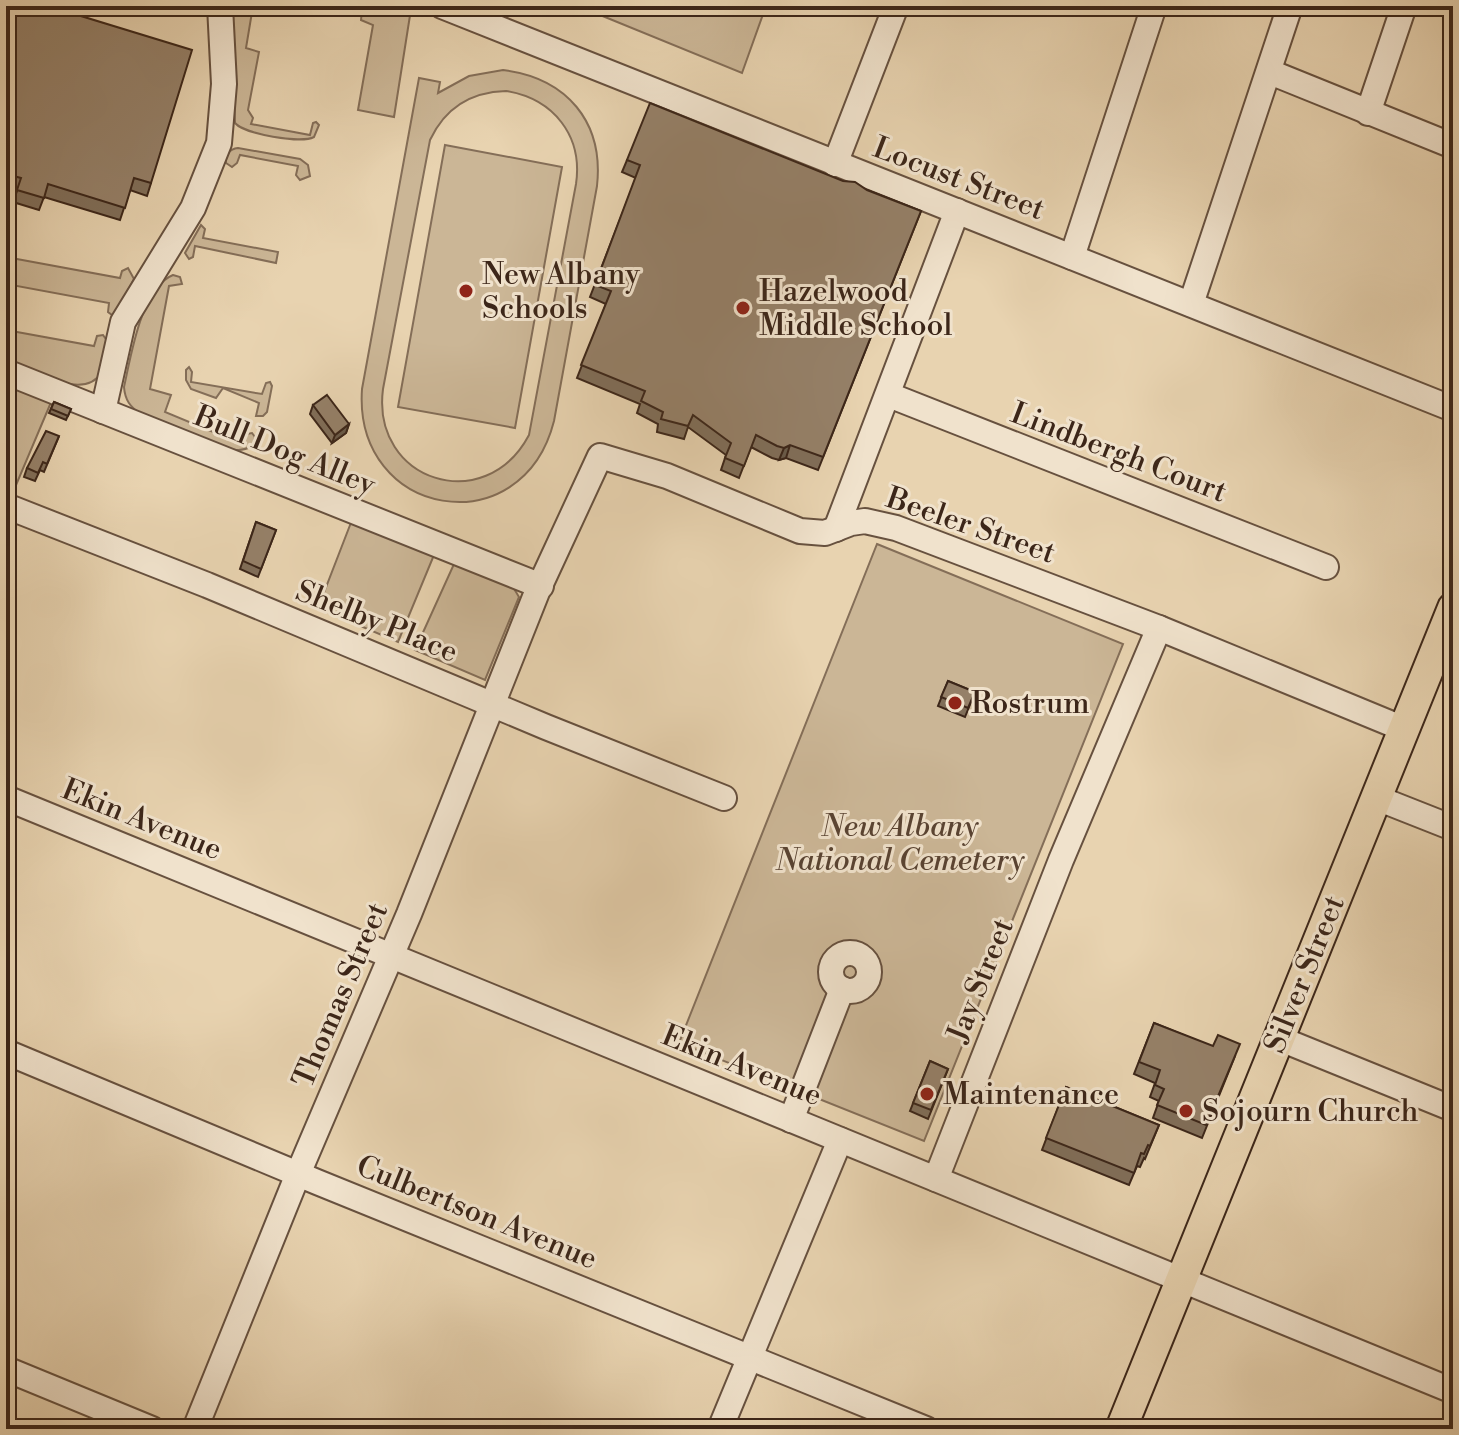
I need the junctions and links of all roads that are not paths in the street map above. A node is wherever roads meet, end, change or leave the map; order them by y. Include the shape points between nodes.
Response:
1 (220, 6) edge
2 (442, 6) edge
3 (896, 6) edge
4 (1154, 6) edge
5 (1290, 6) edge
6 (1404, 6) edge
7 (1270, 72) junction
8 (1368, 113) junction
9 (1453, 146) edge
10 (835, 164) junction
11 (957, 211) junction
12 (1072, 257) junction
13 (1191, 304) junction
14 (6, 372) edge
15 (889, 395) junction
16 (1453, 409) edge
17 (103, 411) junction
18 (6, 506) edge
19 (836, 529) junction
20 (1326, 567) dead end
21 (541, 586) junction
22 (1453, 608) edge
23 (1159, 628) junction
24 (493, 705) junction
25 (1404, 729) junction
26 (6, 798) edge
27 (724, 798) dead end
28 (1377, 798) junction
29 (1453, 828) edge
30 (391, 956) junction
31 (842, 989) dead end
32 (1278, 1038) junction
33 (6, 1052) edge
34 (1453, 1109) edge
35 (791, 1120) junction
36 (840, 1140) junction
37 (298, 1174) junction
38 (936, 1179) junction
39 (1180, 1280) junction
40 (750, 1357) junction
41 (6, 1369) edge
42 (1453, 1391) edge
43 (152, 1429) edge
44 (195, 1429) edge
45 (720, 1429) edge
46 (926, 1429) edge
47 (1121, 1429) edge

1 - 17 street via 220,141 193,208 123,322
2 - 10 street, Locust Street
3 - 10 street
4 - 12 street
5 - 7 street
6 - 8 street
7 - 8 street
7 - 13 street
8 - 9 street
10 - 11 street, Locust Street
11 - 12 street, Locust Street
11 - 15 street
12 - 13 street, Locust Street
13 - 16 street, Locust Street
14 - 17 street, Bull Dog Alley
15 - 19 street
15 - 20 street, Lindbergh Court
17 - 21 street, Bull Dog Alley
18 - 24 street, Shelby Place
19 - 21 street, Beeler Street via 800,531 667,476 600,456
19 - 23 street, Beeler Street via 865,521 896,528
21 - 24 street, Thomas Street
22 - 25 main road, Silver Street
23 - 25 street, Beeler Street
23 - 38 street, Jay Street
24 - 27 street, Shelby Place
24 - 30 street, Thomas Street
25 - 28 main road, Silver Street
26 - 30 street, Ekin Avenue
28 - 29 street
28 - 32 main road, Silver Street
30 - 35 street, Ekin Avenue
30 - 37 street, Thomas Street
31 - 35 street
32 - 34 street
32 - 39 main road, Silver Street
33 - 37 street, Culbertson Avenue
35 - 36 street, Ekin Avenue
36 - 38 street, Ekin Avenue
36 - 40 street
37 - 40 street, Culbertson Avenue
37 - 44 street, Thomas Street
38 - 39 street, Ekin Avenue
39 - 42 street, Ekin Avenue
39 - 47 main road, Silver Street
40 - 45 street
40 - 46 street, Culbertson Avenue
41 - 43 street

